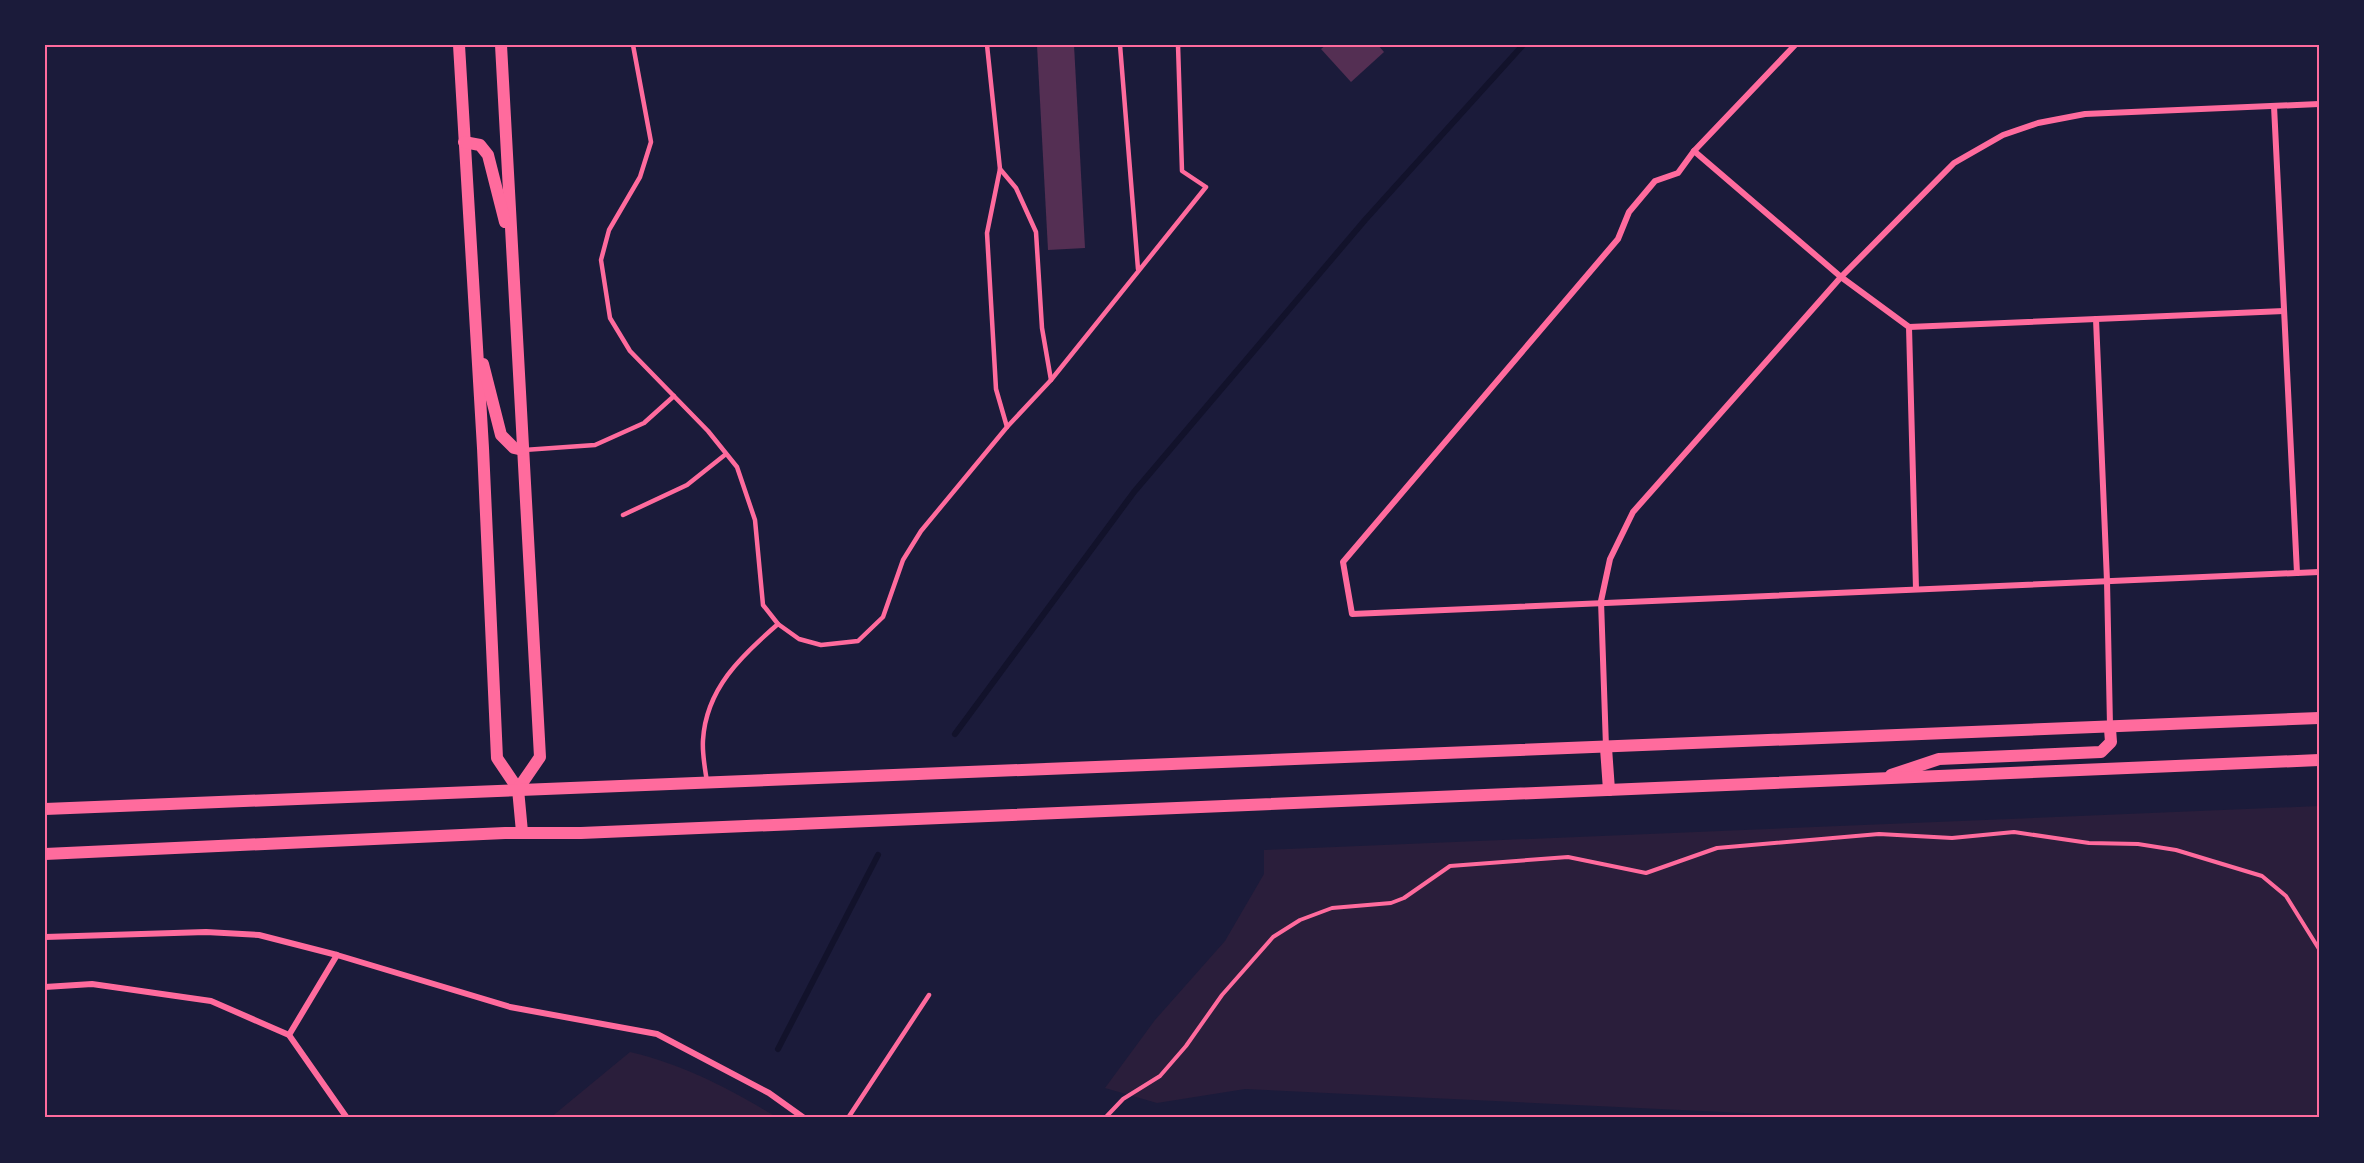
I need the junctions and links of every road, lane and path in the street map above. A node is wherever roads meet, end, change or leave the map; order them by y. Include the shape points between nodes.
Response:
1 (459, 45) edge
2 (501, 45) edge
3 (633, 45) edge
4 (987, 45) edge
5 (1120, 45) edge
6 (1178, 45) edge
7 (1795, 45) edge
8 (2319, 104) edge
9 (2274, 106) junction
10 (464, 142) junction
11 (1694, 151) junction
12 (1000, 169) junction
13 (512, 250) junction
14 (1138, 269) junction
15 (1841, 277) junction
16 (2284, 311) junction
17 (2096, 319) junction
18 (1909, 327) junction
19 (476, 336) junction
20 (1051, 380) junction
21 (674, 396) junction
22 (1007, 427) junction
23 (523, 450) junction
24 (726, 453) junction
25 (623, 515) dead end
26 (2319, 572) edge
27 (2297, 573) junction
28 (2107, 581) junction
29 (1916, 589) junction
30 (1601, 601) junction
31 (778, 624) junction
32 (2319, 718) edge
33 (2110, 729) junction
34 (1606, 748) junction
35 (2319, 760) edge
36 (1876, 780) junction
37 (707, 782) junction
38 (519, 789) junction
39 (1609, 790) junction
40 (45, 809) edge
41 (522, 832) junction
42 (45, 854) edge
43 (45, 937) edge
44 (2319, 949) edge
45 (337, 956) junction
46 (45, 987) edge
47 (929, 995) dead end
48 (289, 1035) junction
49 (347, 1118) edge
50 (804, 1118) edge
51 (848, 1118) edge
52 (1105, 1118) edge

1 - 10 main road
2 - 13 main road
3 - 21 lane via 651,142 640,177 609,230 600,260 610,318 630,351
4 - 12 lane
5 - 14 lane
6 - 14 lane via 1182,171 1206,187
7 - 11 street
8 - 9 street
9 - 15 street via 2085,114 2003,135 1954,163
9 - 16 street
10 - 13 main road via 480,145 488,155
10 - 19 main road
11 - 15 street
11 - 30 street via 1678,173 1655,181 1629,212 1618,239 1343,562 1352,614
12 - 20 lane via 1016,188 1036,232 1042,328
12 - 22 lane via 987,233 996,389
13 - 23 main road
14 - 20 lane
15 - 18 street
15 - 30 street via 1633,512 1610,559
16 - 17 street
16 - 27 street
17 - 18 street
17 - 28 street
18 - 29 street
19 - 23 main road via 501,435 514,448
19 - 38 main road via 497,758
20 - 22 lane
21 - 23 lane via 644,423 595,445
21 - 24 lane
22 - 31 lane via 921,531 903,560 883,617 858,641 820,645 799,639
23 - 38 main road via 540,757
24 - 25 lane via 687,485
24 - 31 lane via 737,466 755,520 763,605
26 - 27 street
27 - 28 street
28 - 29 street
28 - 33 street
29 - 30 street
30 - 34 street
31 - 37 lane via 718,685 710,702 703,741
32 - 33 main road
33 - 34 main road
33 - 36 main road via 2111,742 2101,752 1939,759
34 - 37 main road
34 - 39 main road
35 - 36 main road
36 - 39 main road
37 - 38 main road
38 - 40 main road
38 - 41 main road
39 - 41 main road via 605,832
41 - 42 main road
43 - 45 street via 259,935
44 - 52 path via 2286,896 2262,876 2148,845 2089,843 2014,832 1952,838 1879,834 1717,848 1646,873 1568,857 1450,866 1404,898 1391,903 1332,908 1300,920 1273,937 1160,1076 1123,1099
45 - 48 street
45 - 50 street via 510,1007 657,1034 769,1093
46 - 48 street via 92,984 212,1001
47 - 51 lane
48 - 49 street

